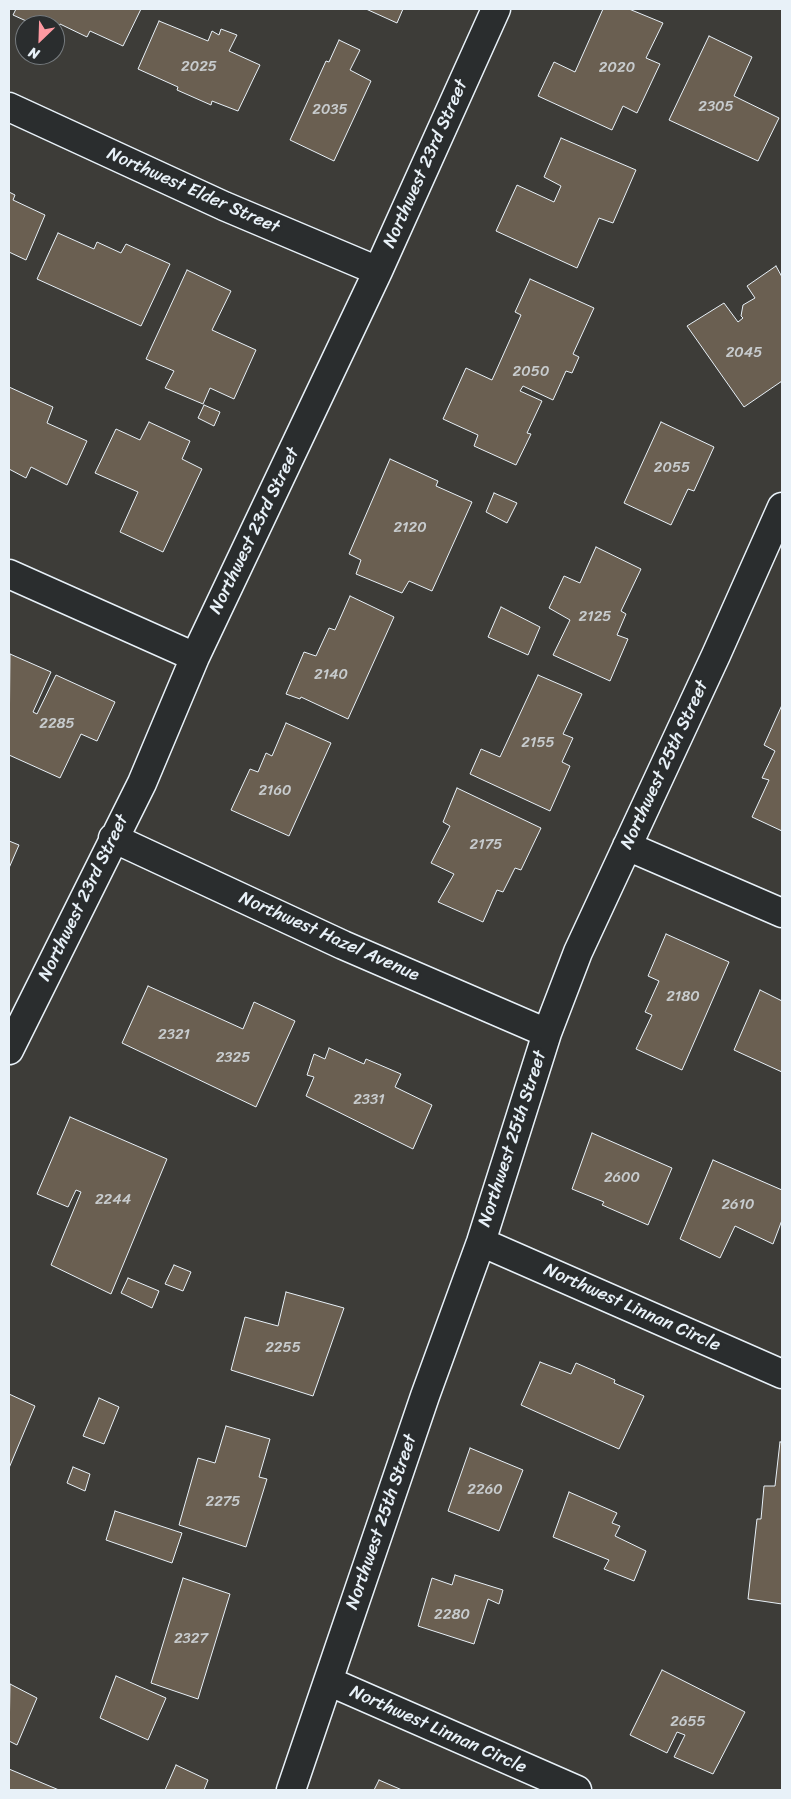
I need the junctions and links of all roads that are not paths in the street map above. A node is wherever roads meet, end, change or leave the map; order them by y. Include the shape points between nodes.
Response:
1 (496, 9) edge
2 (9, 108) edge
3 (378, 271) junction
4 (782, 507) edge
5 (9, 574) edge
6 (195, 657) junction
7 (113, 838) junction
8 (627, 846) junction
9 (782, 913) edge
10 (547, 1033) junction
11 (9, 1050) edge
12 (481, 1242) junction
13 (782, 1374) edge
14 (328, 1681) junction
15 (291, 1790) edge
16 (577, 1790) edge

1 - 3 street, Northwest 23rd Street
2 - 3 street, Northwest Elder Street via 224,206
3 - 6 street, Northwest 23rd Street
4 - 8 street, Northwest 25th Street
5 - 6 street
6 - 7 street, Northwest 23rd Street via 142,783
7 - 10 street, Northwest Hazel Avenue via 343,945
7 - 11 street, Northwest 23rd Street
8 - 9 street
8 - 10 street, Northwest 25th Street via 578,952
10 - 12 street, Northwest 25th Street
12 - 13 street, Northwest Linnan Circle
12 - 14 street, Northwest 25th Street via 424,1396
14 - 15 street, Northwest 25th Street
14 - 16 street, Northwest Linnan Circle

